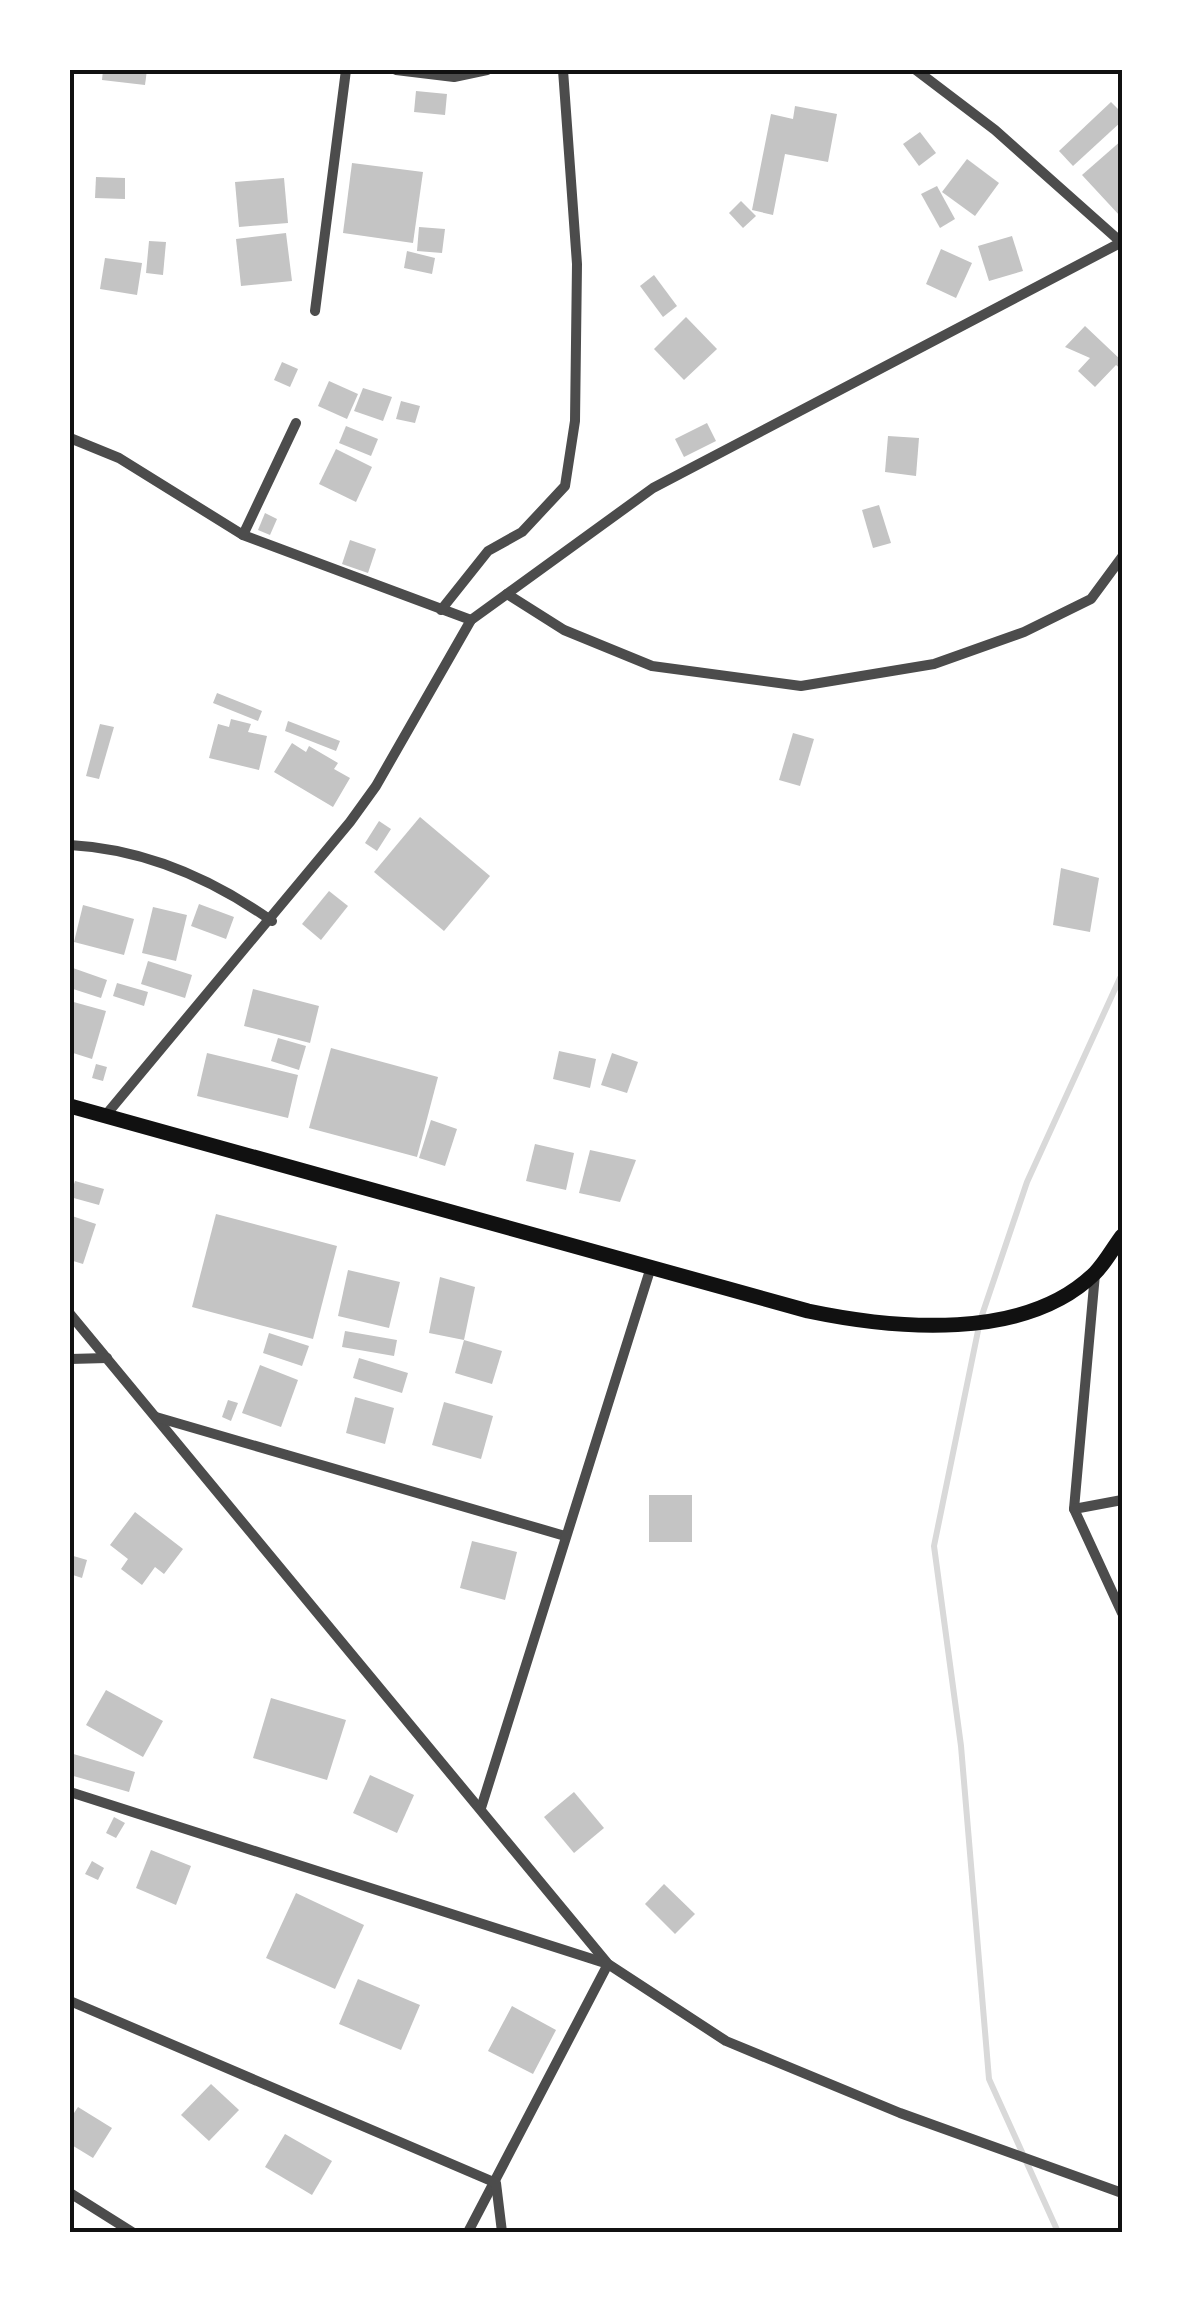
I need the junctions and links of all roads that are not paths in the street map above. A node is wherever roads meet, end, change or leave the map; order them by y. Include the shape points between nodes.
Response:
1 (346, 70) edge
2 (396, 70) edge
3 (486, 70) edge
4 (563, 70) edge
5 (916, 70) edge
6 (1122, 243) edge
7 (316, 311) dead end
8 (296, 423) dead end
9 (70, 438) edge
10 (243, 535) junction
11 (1122, 557) edge
12 (507, 594) junction
13 (441, 610) junction
14 (470, 620) junction
15 (70, 845) edge
16 (272, 920) junction
17 (70, 1106) edge
18 (105, 1116) junction
19 (1122, 1236) edge
20 (650, 1267) junction
21 (1095, 1273) junction
22 (70, 1314) edge
23 (70, 1358) edge
24 (106, 1358) junction
25 (155, 1416) junction
26 (1122, 1500) edge
27 (1074, 1509) junction
28 (565, 1536) junction
29 (1122, 1613) edge
30 (70, 1792) edge
31 (481, 1808) junction
32 (608, 1964) junction
33 (70, 2001) edge
34 (496, 2183) junction
35 (70, 2193) edge
36 (1122, 2193) edge
37 (132, 2232) edge
38 (468, 2232) edge
39 (502, 2232) edge

1 - 7 street
2 - 3 street via 454,77
4 - 13 street via 577,264 576,421 565,486 522,532 488,551
5 - 6 street via 996,130
6 - 12 street via 653,488
8 - 10 street
9 - 10 street via 120,458
10 - 13 street
11 - 12 street via 1090,599 1024,632 934,664 801,686 652,666 564,630
12 - 14 street
13 - 14 street
14 - 16 street via 376,786
15 - 16 street via 108,847 184,870
16 - 18 street
17 - 18 highway
18 - 20 highway
19 - 21 highway
20 - 21 highway via 879,1326 1008,1317 1066,1294
20 - 28 street
21 - 27 street
22 - 24 street
23 - 24 street
24 - 25 street
25 - 28 street
25 - 31 street
26 - 27 street
27 - 29 street
28 - 31 street
30 - 32 street
31 - 32 street
32 - 34 street
32 - 36 street via 726,2041
33 - 34 street
34 - 38 street
34 - 39 street
35 - 37 street

